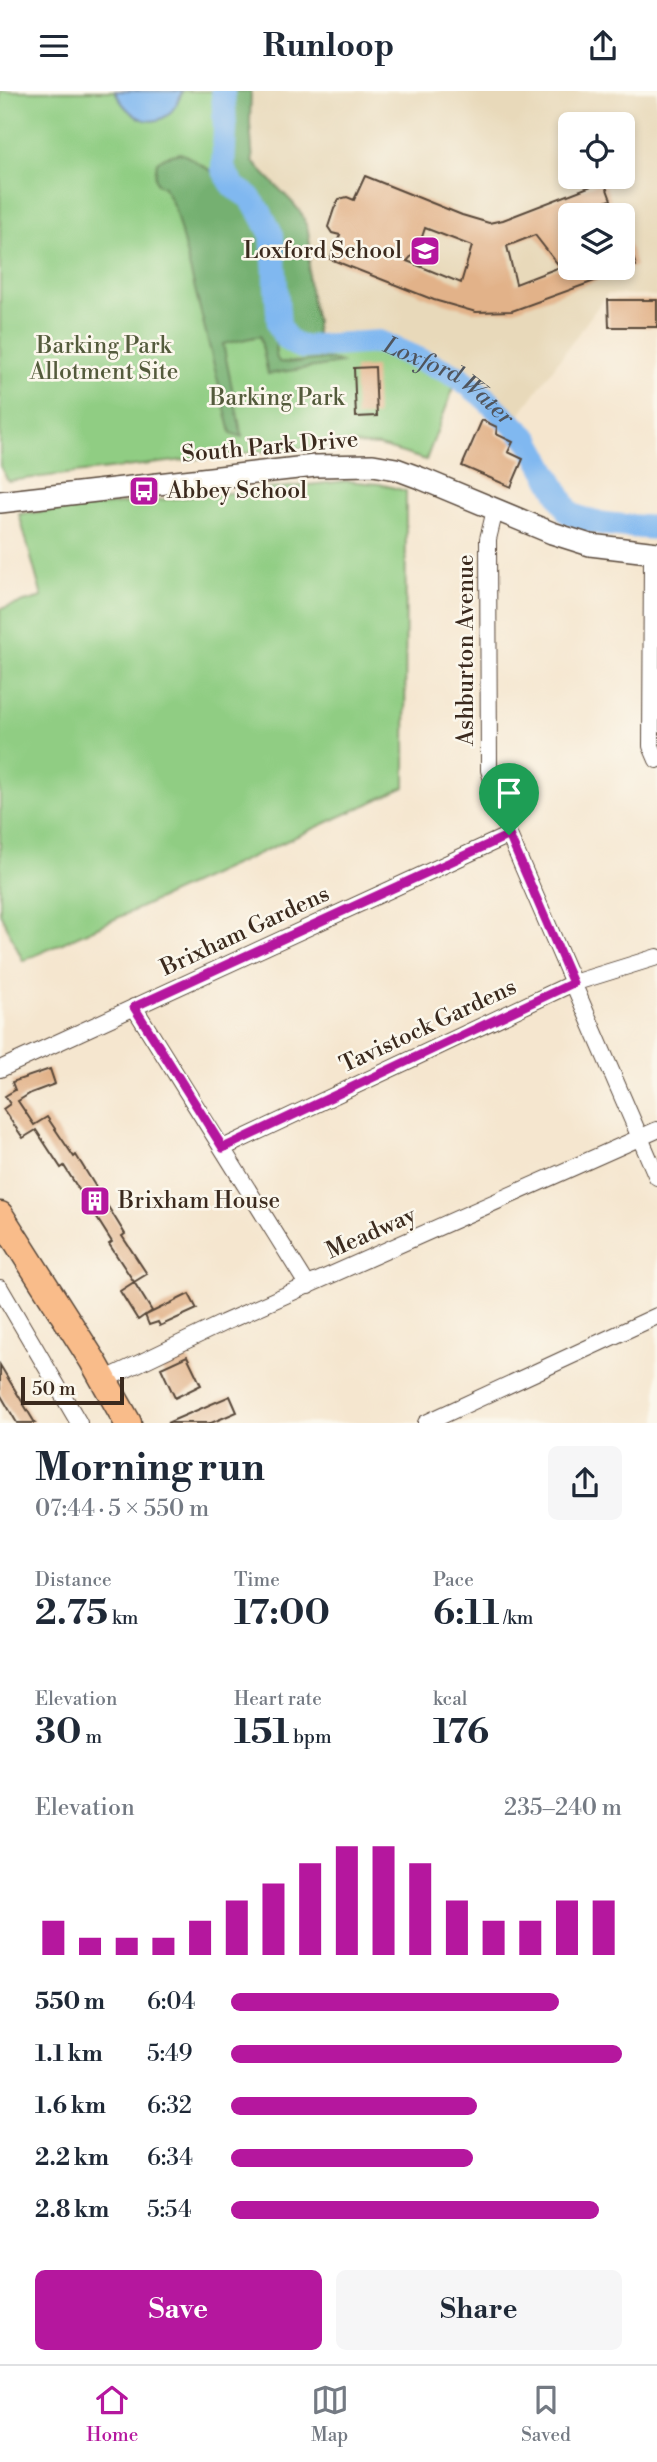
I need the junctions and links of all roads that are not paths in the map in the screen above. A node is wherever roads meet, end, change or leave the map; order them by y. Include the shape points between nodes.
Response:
1 (0, 502) edge
2 (495, 510) junction
3 (655, 553) edge
4 (657, 759) edge
5 (509, 835) junction
6 (657, 957) edge
7 (573, 983) junction
8 (134, 1007) junction
9 (0, 1069) edge
10 (657, 1130) edge
11 (639, 1137) junction
12 (223, 1148) junction
13 (657, 1177) edge
14 (0, 1215) edge
15 (308, 1286) junction
16 (0, 1288) edge
17 (657, 1316) edge
18 (104, 1380) junction
19 (79, 1423) edge
20 (128, 1423) edge
21 (426, 1423) edge

1 - 2 street, South Park Drive via 351,464 396,469
2 - 3 street, South Park Drive via 590,545
2 - 5 street, Ashburton Avenue via 488,539 489,770
3 - 4 street via 651,746
5 - 7 street, Ashburton Avenue
5 - 8 street, Brixham Gardens
6 - 7 street, Tavistock Gardens
7 - 11 street, Ashburton Avenue
7 - 12 street, Tavistock Gardens
8 - 9 street, Brixham Gardens
8 - 12 street
10 - 11 street, Meadway
11 - 13 street, Ashburton Avenue
11 - 15 street, Meadway
12 - 15 street
14 - 18 main road
15 - 18 street, Meadway
16 - 19 street
17 - 21 street
18 - 20 main road

